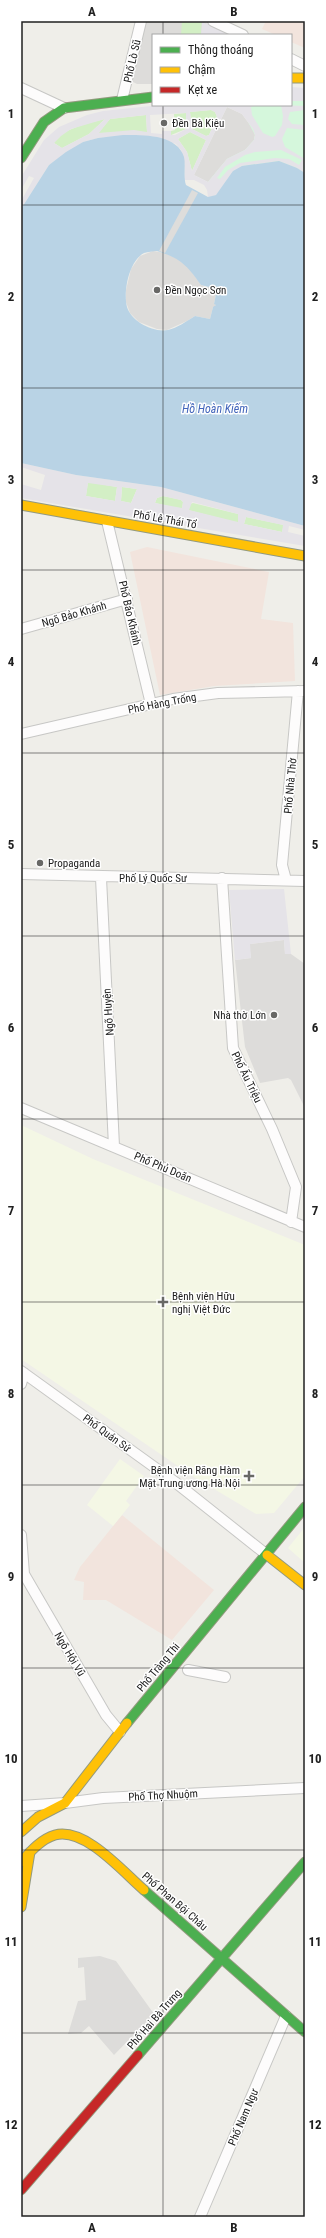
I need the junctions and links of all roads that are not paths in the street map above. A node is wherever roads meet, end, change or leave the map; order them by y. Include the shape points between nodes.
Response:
1 (141, 21) edge
2 (213, 21) edge
3 (241, 34) edge
4 (292, 60) edge
5 (305, 66) edge
6 (292, 78) edge
7 (305, 78) edge
8 (21, 88) edge
9 (152, 97) edge
10 (122, 100) junction
11 (64, 108) junction
12 (21, 158) edge
13 (21, 505) edge
14 (107, 521) junction
15 (305, 556) edge
16 (127, 599) junction
17 (21, 629) edge
18 (302, 691) edge
19 (151, 704) junction
20 (21, 734) edge
21 (21, 874) edge
22 (101, 878) junction
23 (222, 878) junction
24 (286, 880) junction
25 (305, 881) edge
26 (21, 1108) edge
27 (114, 1146) junction
28 (291, 1222) junction
29 (305, 1226) edge
30 (23, 1372) edge
31 (21, 1384) edge
32 (305, 1507) edge
33 (21, 1535) edge
34 (267, 1555) junction
35 (22, 1574) edge
36 (305, 1586) edge
37 (188, 1670) dead end
38 (225, 1677) dead end
39 (120, 1732) junction
40 (305, 1788) edge
41 (65, 1803) junction
42 (21, 1806) edge
43 (21, 1832) edge
44 (30, 1852) junction
45 (21, 1862) edge
46 (305, 1862) edge
47 (21, 1907) edge
48 (222, 1960) junction
49 (286, 2016) junction
50 (305, 2032) edge
51 (21, 2190) edge
52 (200, 2217) edge

1 - 10 street, Phố Lò Sũ
2 - 3 street
4 - 5 street
6 - 7 main road
8 - 11 street
9 - 10 main road
10 - 11 main road
11 - 12 main road via 50,115
13 - 14 main road, Phố Lê Thái Tổ
14 - 15 main road, Phố Lê Thái Tổ
14 - 16 street, Phố Báo Khánh
16 - 17 street, Ngõ Bảo Khánh
16 - 19 street, Phố Báo Khánh
18 - 19 street, Phố Hàng Trống via 218,693
18 - 24 street, Phố Nhà Thờ via 282,865
19 - 20 street, Phố Hàng Trống
21 - 22 street, Phố Lý Quốc Sư
22 - 23 street, Phố Lý Quốc Sư
22 - 27 street, Ngõ Huyện
23 - 24 street, Phố Lý Quốc Sư
23 - 28 street, Phố Ấu Triệu via 233,1048 272,1129 296,1187
24 - 25 street, Phố Lý Quốc Sư
26 - 27 street, Phố Phủ Doãn
27 - 28 street, Phố Phủ Doãn
28 - 29 street, Phố Phủ Doãn
30 - 31 street
30 - 34 street, Phố Quán Sứ via 175,1482
32 - 34 main road, Phố Tràng Thi
33 - 35 street, Ngõ Hội Vũ
34 - 36 main road, Phố Quán Sứ
34 - 39 main road, Phố Tràng Thi
35 - 39 street, Ngõ Hội Vũ via 106,1715
37 - 38 street
39 - 41 main road, Phố Tràng Thi
40 - 41 street, Phố Thợ Nhuộm via 103,1798
41 - 42 street, Phố Thợ Nhuộm
41 - 43 main road, Phố Tràng Thi via 38,1818
44 - 45 main road, Phố Phan Bội Châu
44 - 47 main road
44 - 48 main road, Phố Phan Bội Châu via 50,1836 62,1833 77,1834 94,1846
46 - 48 main road, Phố Hai Bà Trưng
48 - 49 main road, Phố Phan Bội Châu
48 - 51 main road, Phố Hai Bà Trưng
49 - 50 main road, Phố Phan Bội Châu
49 - 52 street, Phố Nam Ngư

